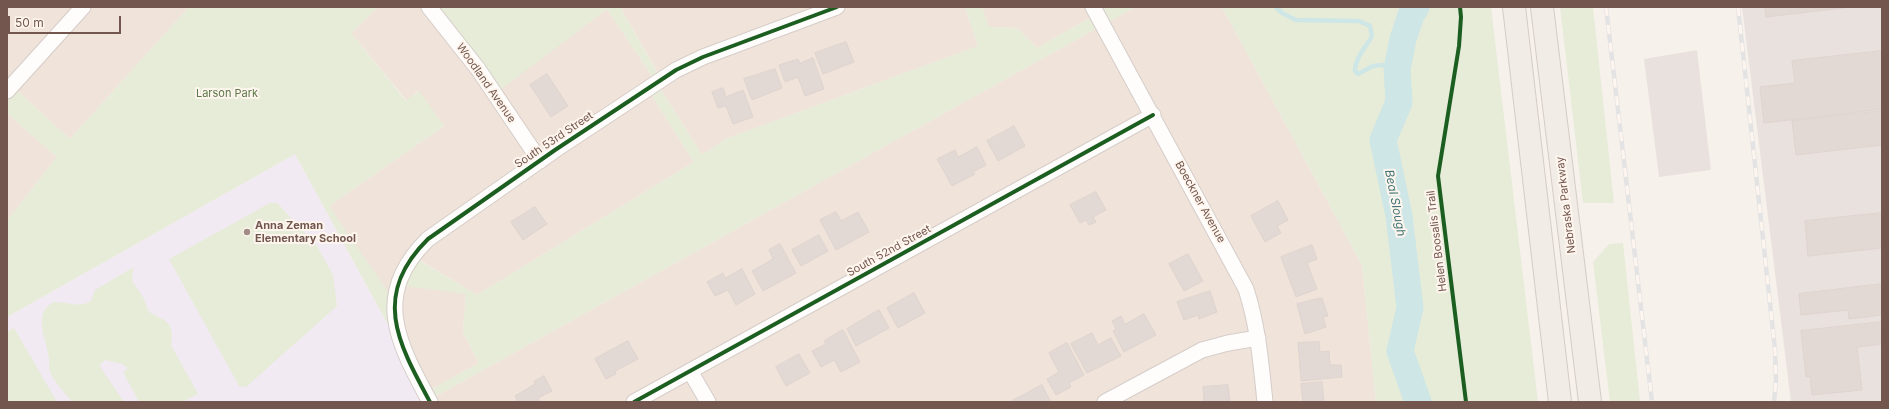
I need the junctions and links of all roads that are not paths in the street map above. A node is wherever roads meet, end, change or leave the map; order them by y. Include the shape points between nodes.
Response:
1 (83, 7) edge
2 (429, 7) edge
3 (837, 7) edge
4 (1514, 7) edge
5 (1542, 7) edge
6 (1095, 10) edge
7 (7, 92) edge
8 (1153, 115) junction
9 (540, 160) junction
10 (1258, 338) junction
11 (690, 371) junction
12 (430, 402) edge
13 (634, 402) edge
14 (708, 402) edge
15 (1105, 402) edge
16 (1265, 402) edge
17 (1560, 402) edge
18 (1590, 402) edge

1 - 7 street
2 - 9 street, Woodland Avenue via 478,69
3 - 9 street, South 53rd Street via 703,57 676,70
4 - 17 main road
5 - 18 main road, Nebraska Parkway
6 - 8 street, Boeckner Avenue
8 - 10 street, Boeckner Avenue via 1246,289
8 - 11 street, South 52nd Street
9 - 12 street, South 53rd Street via 431,236 405,267 397,291 395,322 400,342
10 - 15 street via 1202,350
10 - 16 street, Boeckner Avenue
11 - 13 street, South 52nd Street
11 - 14 street

